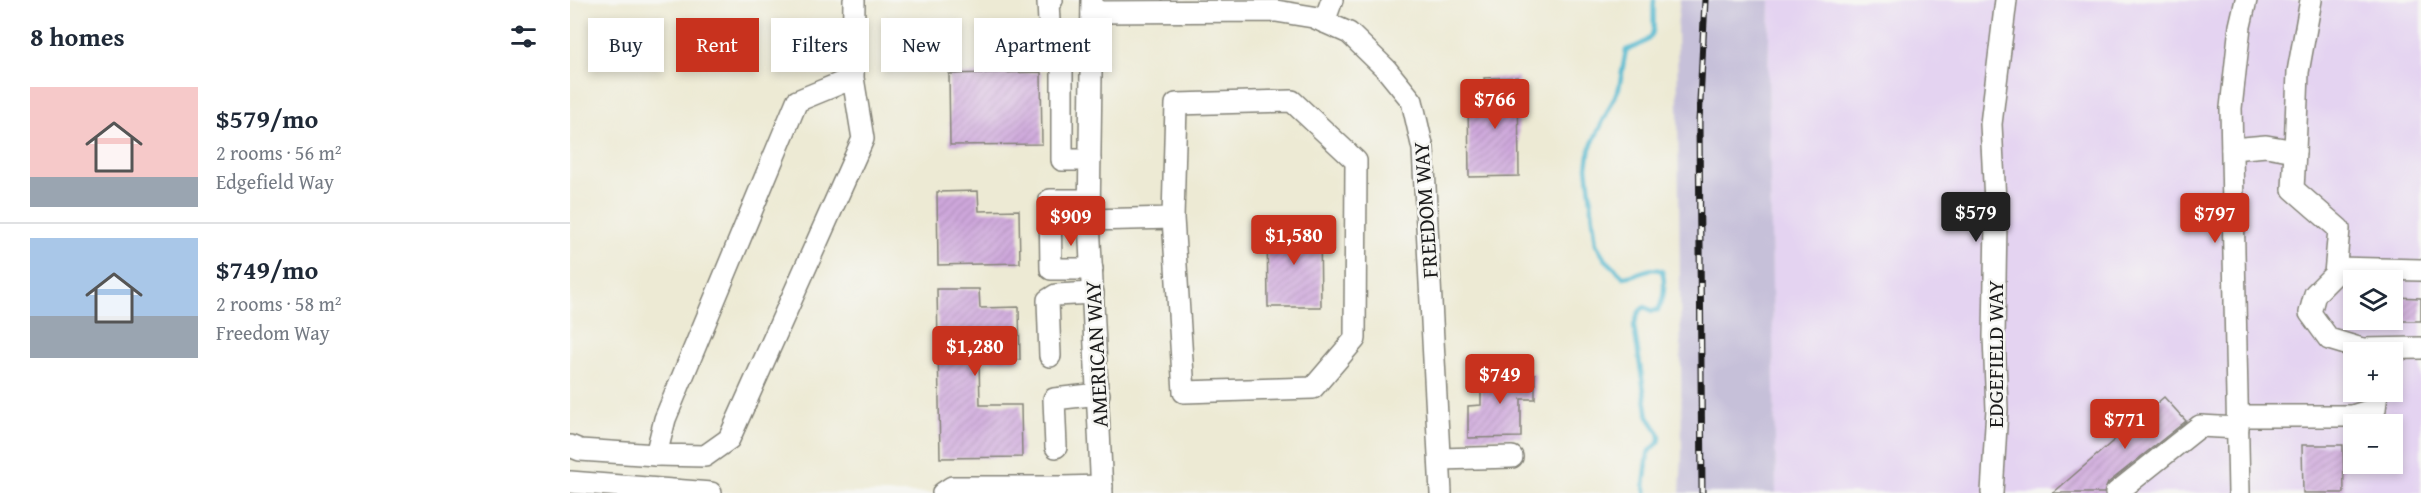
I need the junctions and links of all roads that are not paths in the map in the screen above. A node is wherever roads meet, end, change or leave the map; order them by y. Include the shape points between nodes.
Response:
1 (854, 0) edge
2 (1052, 0) edge
3 (1332, 0) edge
4 (2006, 0) edge
5 (2246, 0) edge
6 (2312, 0) edge
7 (1092, 6) edge
8 (1170, 6) edge
9 (1324, 22) junction
10 (853, 78) junction
11 (2232, 149) junction
12 (2295, 152) junction
13 (1090, 160) junction
14 (1090, 210) junction
15 (1173, 218) junction
16 (2336, 268) junction
17 (1092, 269) junction
18 (2421, 270) edge
19 (1093, 293) junction
20 (2343, 344) edge
21 (2421, 348) edge
22 (2403, 349) edge
23 (1050, 356) dead end
24 (1099, 394) junction
25 (2376, 402) edge
26 (2238, 422) junction
27 (570, 446) edge
28 (1056, 447) dead end
29 (656, 455) junction
30 (1512, 457) dead end
31 (1440, 459) junction
32 (570, 482) edge
33 (1064, 490) edge
34 (1102, 490) edge
35 (711, 493) edge
36 (943, 493) edge
37 (1441, 493) edge
38 (1992, 493) edge
39 (2115, 493) edge
40 (2239, 493) edge

1 - 10 street
2 - 13 street via 1048,2 1050,41 1062,53 1062,160
3 - 9 street
4 - 38 street, EDGEFIELD WAY via 1991,124 1997,409
5 - 11 street via 2231,108
6 - 12 street via 2298,72
7 - 8 street, FREEDOM WAY
7 - 13 street, AMERICAN WAY
8 - 9 street, FREEDOM WAY via 1276,11
9 - 31 street, FREEDOM WAY via 1348,33 1376,57 1412,101 1423,149
10 - 29 street via 797,101 665,419
10 - 29 street via 863,139 729,439 705,456
11 - 12 street via 2266,146
11 - 26 street
12 - 16 street via 2293,189 2339,229
13 - 14 street, AMERICAN WAY
14 - 15 street
14 - 17 street, AMERICAN WAY
14 - 17 street via 1050,200 1051,269
15 - 15 street via 1176,104 1292,101 1356,161 1355,339 1313,388 1184,392
16 - 18 street
16 - 20 street via 2315,294 2310,313 2329,339
17 - 19 street, AMERICAN WAY
19 - 23 street via 1056,295 1048,300
19 - 24 street, AMERICAN WAY
21 - 22 street
24 - 28 street via 1054,399
24 - 34 street, AMERICAN WAY
25 - 26 street via 2375,409 2352,416
26 - 39 street via 2200,426
26 - 40 street
27 - 29 street
30 - 31 street
31 - 37 street, FREEDOM WAY
32 - 35 street
33 - 34 street
33 - 36 street via 952,487

